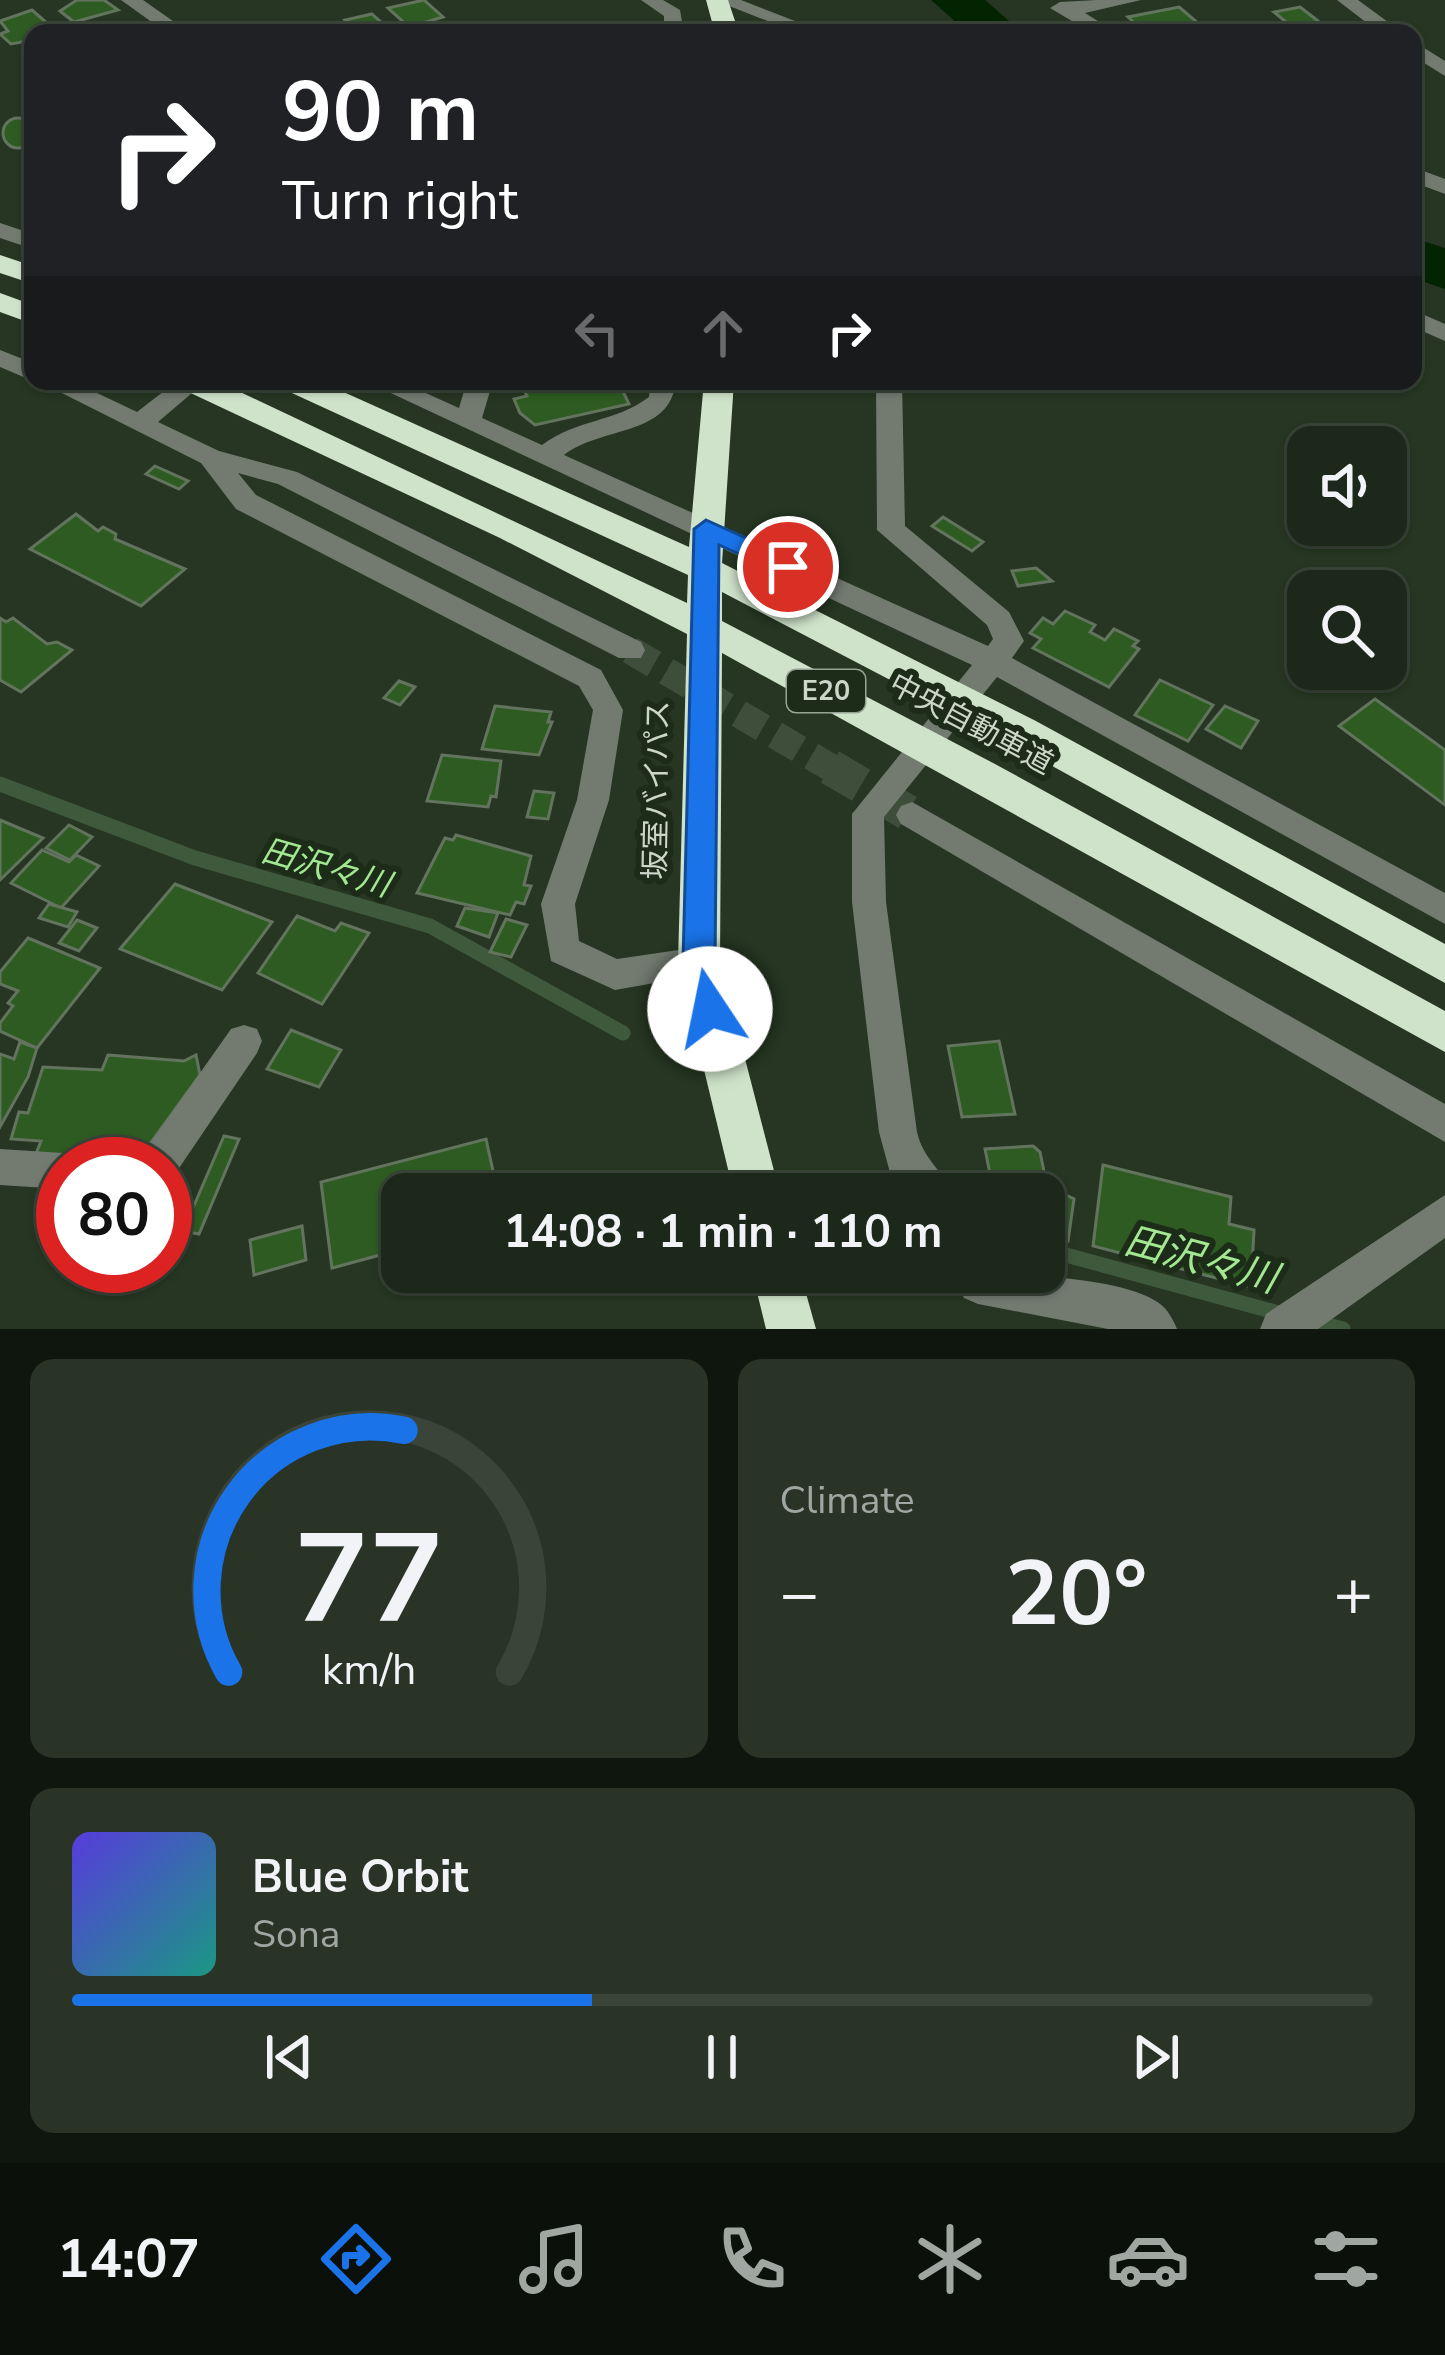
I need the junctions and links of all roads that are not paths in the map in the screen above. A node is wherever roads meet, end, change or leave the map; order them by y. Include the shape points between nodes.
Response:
1 (130, 0) edge
2 (650, 0) edge
3 (1132, 0) edge
4 (1346, 0) edge
5 (1057, 6) edge
6 (722, 11) edge
7 (166, 24) edge
8 (674, 24) edge
9 (778, 24) edge
10 (1090, 24) edge
11 (1380, 24) edge
12 (70, 390) edge
13 (181, 390) edge
14 (212, 390) edge
15 (312, 390) edge
16 (398, 390) edge
17 (477, 390) edge
18 (662, 390) edge
19 (718, 390) edge
20 (889, 390) edge
21 (468, 422) junction
22 (140, 423) junction
23 (545, 456) junction
24 (210, 457) junction
25 (706, 529) junction
26 (630, 650) tunnel mouth
27 (994, 662) junction
28 (912, 815) tunnel mouth
29 (1445, 910) edge
30 (699, 962) junction
31 (1445, 965) edge
32 (1445, 1033) edge
33 (244, 1041) dead end
34 (1445, 1124) edge
35 (177, 1137) edge
36 (0, 1168) edge
37 (36, 1170) edge
38 (752, 1173) edge
39 (912, 1173) edge
40 (1445, 1214) edge
41 (782, 1293) edge
42 (1024, 1293) edge
43 (791, 1329) edge
44 (1156, 1329) edge
45 (1281, 1329) edge

1 - 7 street
2 - 8 street via 673,14
3 - 5 street
4 - 11 street
5 - 10 street
6 - 9 street
12 - 22 street
13 - 22 street
14 - 32 highway, 中央自動車道 / E20 via 629,585
15 - 31 highway, 中央自動車道 / E20 via 874,653
16 - 21 street
17 - 21 street
18 - 23 street via 638,418 576,433
19 - 25 highway, 坂室バイパス
20 - 27 street via 891,530 999,619 1009,640
21 - 23 street
22 - 24 street
23 - 25 street
24 - 26 street via 287,478
24 - 30 street via 246,502 590,678 608,710 592,800 558,904 563,950 615,976
25 - 27 street
25 - 30 highway, 坂室バイパス
27 - 29 street
27 - 39 street via 868,814 869,902 898,1132
28 - 34 street
30 - 38 highway, 坂室バイパス
33 - 35 street
36 - 37 street
40 - 45 street
41 - 43 highway
42 - 44 street via 1142,1316

